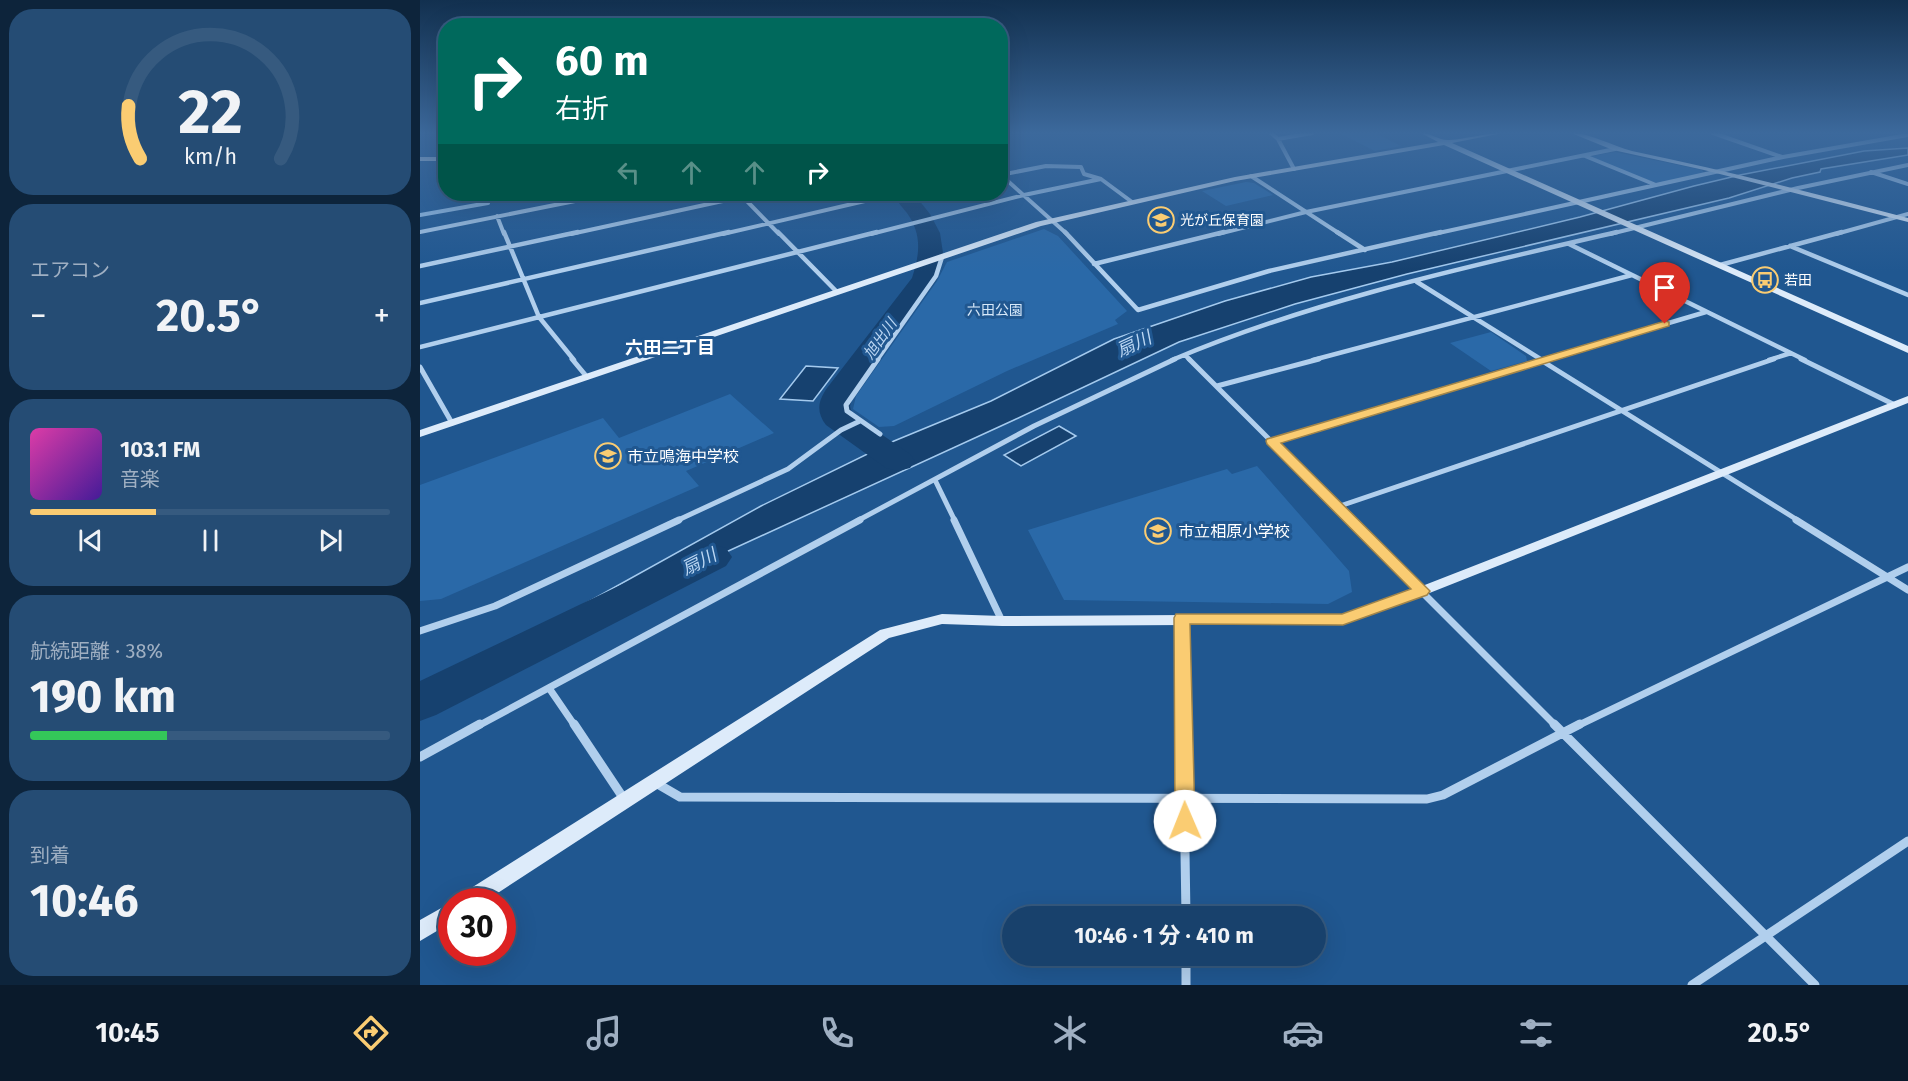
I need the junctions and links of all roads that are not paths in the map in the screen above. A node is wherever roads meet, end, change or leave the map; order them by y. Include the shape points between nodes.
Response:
1 (1101, 179) joint
2 (1237, 179) edge
3 (1256, 179) edge
4 (1470, 179) edge
5 (1527, 179) edge
6 (1642, 179) edge
7 (1684, 179) edge
8 (1748, 179) edge
9 (1834, 179) edge
10 (1894, 179) edge
11 (1008, 181) edge
12 (1908, 184) edge
13 (1657, 185) junction
14 (1788, 189) junction
15 (1024, 195) junction
16 (1008, 199) edge
17 (574, 201) edge
18 (714, 201) edge
19 (747, 201) edge
20 (865, 201) edge
21 (1000, 201) edge
22 (1132, 202) junction
23 (1580, 202) junction
24 (1306, 212) junction
25 (1908, 214) edge
26 (497, 216) junction
27 (1896, 217) junction
28 (1054, 220) junction
29 (1908, 220) edge
30 (769, 223) junction
31 (1631, 226) junction
32 (420, 232) edge
33 (1569, 243) junction
34 (1790, 246) junction
35 (510, 247) junction
36 (1365, 250) junction
37 (797, 252) junction
38 (939, 258) junction
39 (1094, 264) junction
40 (1720, 265) junction
41 (420, 266) edge
42 (1632, 275) junction
43 (524, 279) junction
44 (1416, 282) junction
45 (837, 292) junction
46 (1908, 295) edge
47 (420, 303) edge
48 (1706, 312) junction
49 (539, 317) junction
50 (1474, 317) junction
51 (420, 347) edge
52 (1908, 350) edge
53 (1791, 353) junction
54 (1185, 355) junction
55 (1542, 360) junction
56 (420, 367) edge
57 (587, 377) junction
58 (1217, 386) junction
59 (1901, 402) edge
60 (1623, 411) junction
61 (858, 422) junction
62 (452, 423) junction
63 (420, 434) edge
64 (880, 434) dead end
65 (1272, 441) junction
66 (1720, 472) junction
67 (935, 480) junction
68 (1336, 507) junction
69 (1908, 567) edge
70 (1887, 577) junction
71 (1908, 590) edge
72 (1422, 591) junction
73 (1182, 618) junction
74 (1002, 621) junction
75 (420, 631) edge
76 (549, 688) junction
77 (1564, 732) junction
78 (420, 757) edge
79 (655, 783) junction
80 (1185, 797) junction
81 (625, 802) junction
82 (1908, 841) edge
83 (489, 888) edge
84 (1186, 906) edge
85 (438, 920) edge
86 (420, 931) edge
87 (1766, 935) junction
88 (1186, 966) edge
89 (1186, 985) edge
90 (1692, 985) edge
91 (1815, 985) edge

1 - 15 street
1 - 22 street
2 - 22 street
3 - 24 street
4 - 24 street
5 - 23 street
6 - 13 street
7 - 13 street
8 - 14 street
9 - 14 street
10 - 12 street
11 - 15 street
13 - 23 street
14 - 27 street
14 - 31 street
15 - 16 street
15 - 28 street
17 - 26 street
18 - 35 street
19 - 30 street
20 - 30 street
21 - 37 street
22 - 28 street
23 - 31 street
23 - 36 street
24 - 36 street
24 - 39 street
25 - 27 street
26 - 32 street
26 - 35 street
27 - 29 street
27 - 34 street
28 - 38 street
28 - 39 street
30 - 37 street
30 - 43 street
31 - 33 street
31 - 40 street
33 - 42 street
33 - 44 street
34 - 40 street
34 - 46 street
35 - 41 street
35 - 43 street
36 - 39 street via 1269,271 1138,310
37 - 45 street
37 - 49 street
38 - 45 street
38 - 61 street via 936,276 846,405
40 - 52 street
42 - 48 street
42 - 50 street
43 - 47 street
43 - 49 street
44 - 50 street
44 - 54 street via 1267,324
45 - 57 street
48 - 53 street
48 - 55 street
49 - 51 street
49 - 57 street
50 - 55 street
50 - 58 street
53 - 59 street
53 - 60 street
54 - 58 street
54 - 67 street via 1086,399
55 - 60 street
55 - 65 street
56 - 62 street
57 - 62 street
58 - 65 street
59 - 66 street
60 - 66 street
60 - 68 street
61 - 64 street
61 - 75 street via 788,469 495,606
62 - 63 street
65 - 68 street
66 - 70 street
66 - 72 street
67 - 74 street
67 - 76 street
68 - 72 street
69 - 70 street
70 - 71 street
70 - 77 street
72 - 73 street via 1343,620
72 - 77 street
73 - 74 street
73 - 80 street
74 - 79 street via 942,619 885,634
76 - 78 street
76 - 81 street
77 - 80 street via 1443,795 1427,799
77 - 87 street
79 - 80 street via 680,797
79 - 81 street
80 - 84 street
81 - 83 street
82 - 87 street
85 - 86 street
87 - 90 street
87 - 91 street
88 - 89 street

